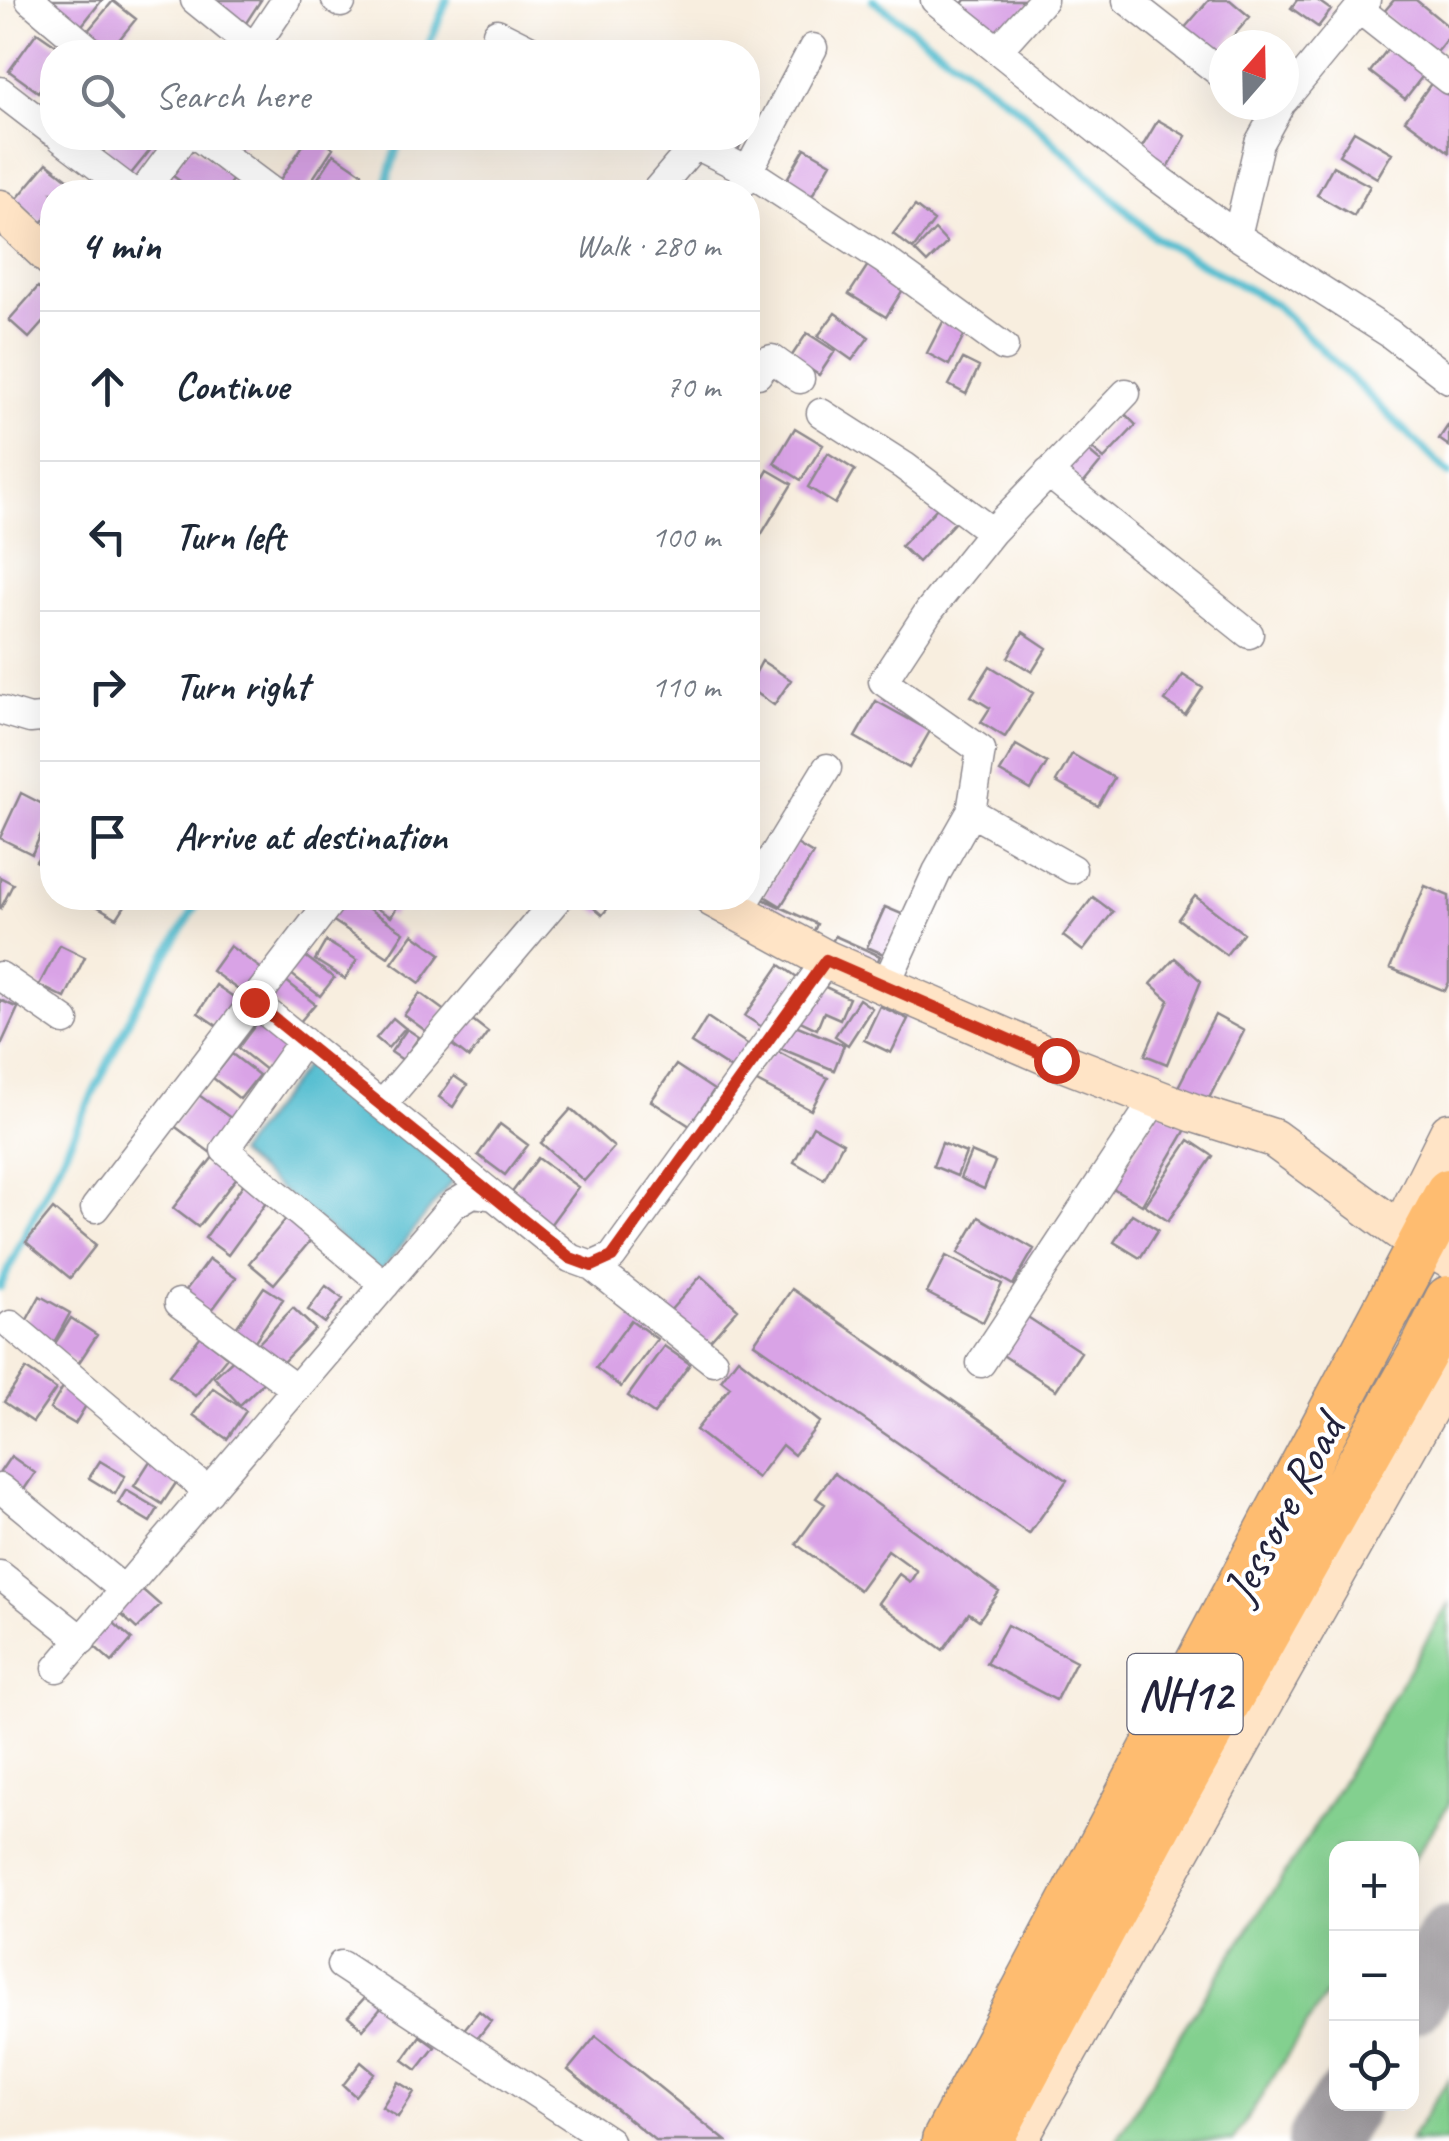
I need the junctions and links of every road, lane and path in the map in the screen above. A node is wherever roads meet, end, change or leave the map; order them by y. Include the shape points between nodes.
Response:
1 (30, 0) edge
2 (195, 0) edge
3 (286, 0) edge
4 (935, 0) edge
5 (1043, 0) edge
6 (1127, 0) edge
7 (1363, 5) edge
8 (496, 33) dead end
9 (78, 40) edge
10 (242, 40) edge
11 (262, 40) edge
12 (511, 40) edge
13 (812, 48) dead end
14 (998, 50) junction
15 (1209, 64) edge
16 (1299, 78) edge
17 (1449, 80) edge
18 (0, 90) edge
19 (1268, 120) edge
20 (40, 122) edge
21 (760, 149) edge
22 (77, 150) edge
23 (174, 150) edge
24 (216, 150) edge
25 (682, 150) edge
26 (700, 150) edge
27 (759, 150) edge
28 (116, 180) edge
29 (151, 180) edge
30 (256, 180) edge
31 (663, 180) edge
32 (740, 180) edge
33 (744, 180) edge
34 (760, 191) edge
35 (0, 210) edge
36 (1237, 236) junction
37 (40, 247) edge
38 (1004, 346) dead end
39 (760, 371) edge
40 (800, 378) dead end
41 (1449, 379) edge
42 (1126, 393) dead end
43 (821, 413) dead end
44 (1048, 473) junction
45 (992, 532) junction
46 (1249, 634) dead end
47 (0, 710) edge
48 (40, 718) edge
49 (827, 768) dead end
50 (971, 812) junction
51 (760, 858) edge
52 (1072, 869) dead end
53 (325, 910) edge
54 (548, 910) edge
55 (737, 910) edge
56 (826, 960) junction
57 (0, 976) edge
58 (885, 986) junction
59 (254, 1002) junction
60 (66, 1021) dead end
61 (302, 1041) junction
62 (1156, 1098) junction
63 (382, 1105) junction
64 (1449, 1132) edge
65 (1449, 1193) edge
66 (494, 1196) junction
67 (95, 1208) dead end
68 (1424, 1245) edge
69 (592, 1266) junction
70 (385, 1284) junction
71 (179, 1303) dead end
72 (11, 1326) dead end
73 (1445, 1326) edge
74 (713, 1361) dead end
75 (981, 1363) dead end
76 (1449, 1373) edge
77 (296, 1388) junction
78 (0, 1488) edge
79 (208, 1492) junction
80 (0, 1576) edge
81 (124, 1590) junction
82 (82, 1640) junction
83 (57, 1668) dead end
84 (342, 1966) dead end
85 (594, 2137) edge
86 (946, 2141) edge
87 (988, 2141) edge
88 (1018, 2141) edge

1 - 9 street
2 - 10 street
3 - 11 street
4 - 14 street
5 - 14 street
6 - 15 street
7 - 16 street
7 - 17 street
8 - 12 street
13 - 21 street
14 - 36 street
18 - 20 street
19 - 36 street
22 - 28 street
23 - 29 street
24 - 30 street
25 - 31 street
26 - 32 street
27 - 33 street
34 - 38 street via 883,259
35 - 37 street
36 - 41 street
39 - 40 street via 772,359
42 - 44 street
43 - 45 street
44 - 45 street
44 - 46 street
45 - 50 street via 928,610 883,681 982,750
47 - 48 street
49 - 51 street
50 - 52 street
50 - 58 street
53 - 59 street
54 - 63 street
55 - 56 street
56 - 58 street
56 - 69 street via 612,1257
57 - 60 street
58 - 62 street
59 - 61 street
59 - 67 street
61 - 63 street
61 - 70 street via 225,1150
62 - 68 street via 1273,1138
62 - 75 street
63 - 66 street
64 - 68 street
65 - 68 highway, Jessore Road / NH12
66 - 69 street via 570,1258
66 - 70 street via 473,1193 454,1204
68 - 86 highway, Jessore Road / NH12
69 - 74 street
70 - 77 street
71 - 77 street
72 - 79 street
73 - 87 highway, NH12 via 1162,1816
76 - 88 street
77 - 79 street
78 - 81 street
79 - 81 street
80 - 82 street
81 - 82 street
82 - 83 street
84 - 85 street

